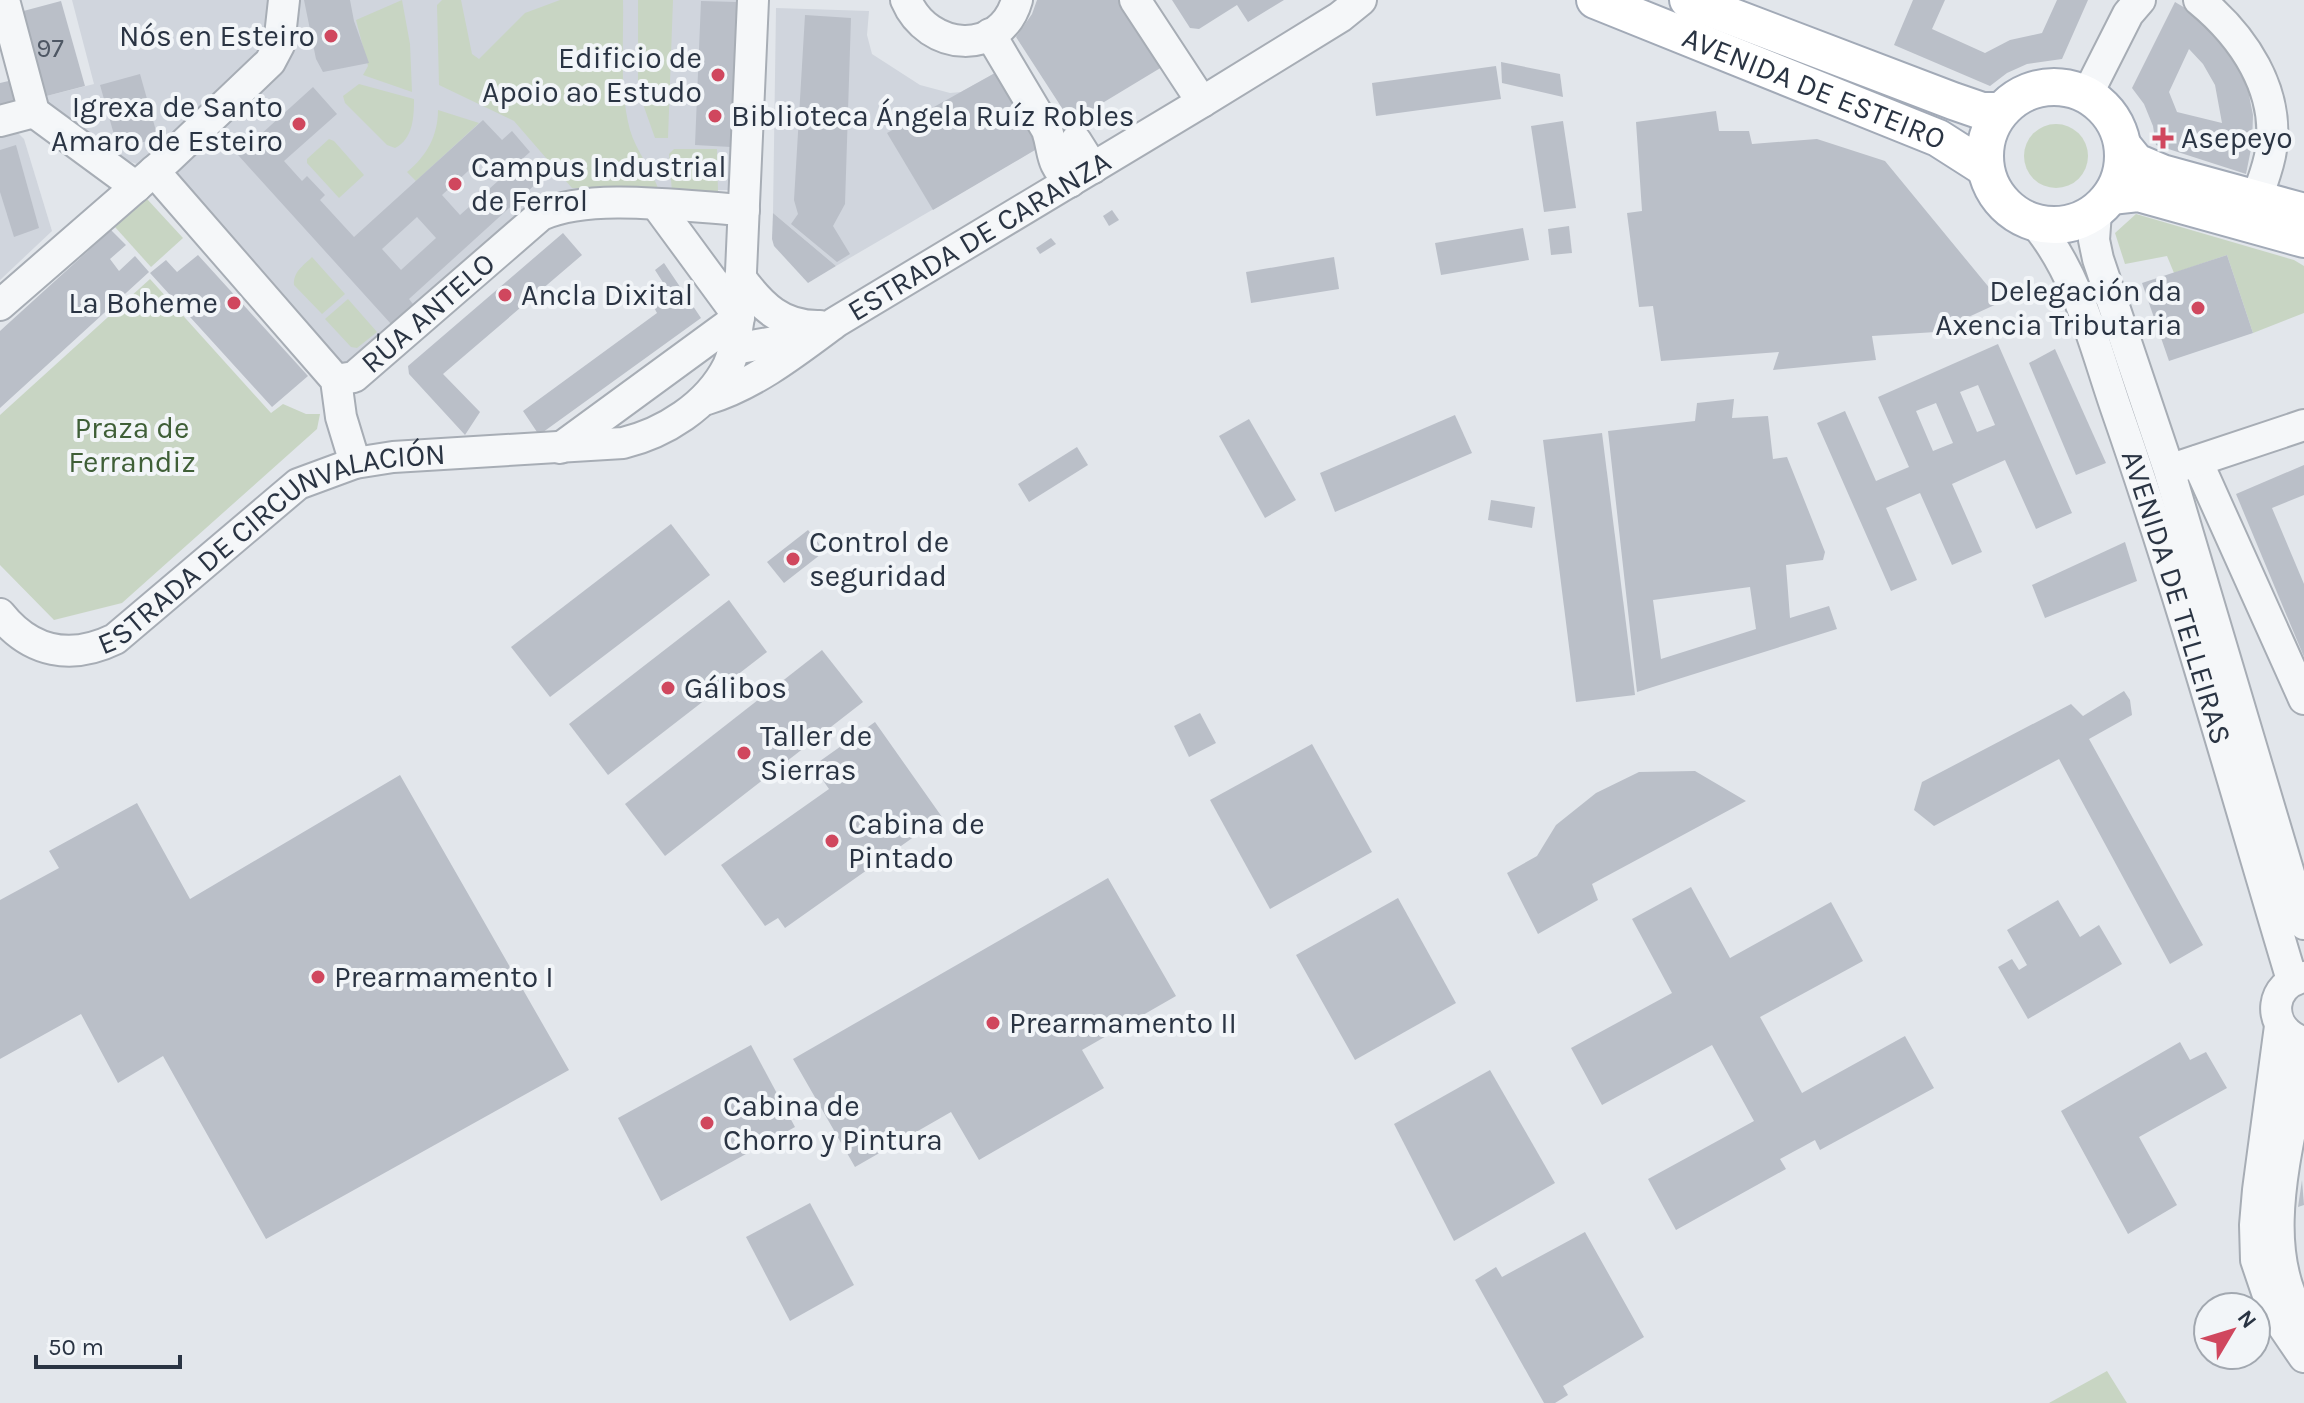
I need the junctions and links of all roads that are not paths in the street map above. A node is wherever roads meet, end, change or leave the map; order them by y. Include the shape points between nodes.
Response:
1 (4, 0) edge
2 (284, 0) edge
3 (753, 0) edge
4 (906, 0) edge
5 (1017, 0) edge
6 (1135, 0) edge
7 (1377, 0) edge
8 (1595, 0) edge
9 (1688, 0) edge
10 (2140, 0) edge
11 (2199, 0) edge
12 (1350, 8) edge
13 (990, 34) junction
14 (2087, 95) junction
15 (1202, 102) junction
16 (2000, 111) junction
17 (34, 112) junction
18 (0, 121) edge
19 (1076, 141) dead end
20 (2123, 146) junction
21 (1985, 168) junction
22 (1082, 175) junction
23 (145, 179) junction
24 (2257, 198) junction
25 (656, 204) junction
26 (2104, 204) junction
27 (744, 210) junction
28 (2304, 212) edge
29 (2035, 223) junction
30 (2304, 239) edge
31 (740, 277) junction
32 (0, 305) edge
33 (739, 317) junction
34 (831, 324) junction
35 (734, 349) junction
36 (789, 356) junction
37 (336, 380) junction
38 (701, 401) junction
39 (2304, 425) edge
40 (559, 448) junction
41 (355, 463) junction
42 (2183, 466) junction
43 (0, 614) edge
44 (2301, 687) edge
45 (2304, 924) edge
46 (2298, 978) edge
47 (2292, 1034) edge
48 (2304, 1059) edge
49 (2291, 1220) edge
50 (2304, 1321) edge
51 (2304, 1357) edge

1 - 17 street
2 - 23 street via 279,45 270,62
3 - 27 street
4 - 13 street via 923,26 938,36 955,41
5 - 13 street via 1005,23
6 - 15 street
7 - 12 street, ESTRADA DE CARANZA
8 - 21 main road, AVENIDA DE ESTEIRO via 1938,138
9 - 16 main road, AVENIDA DE ESTEIRO via 1953,101
10 - 14 street
11 - 24 street via 2240,40 2270,105 2271,151
12 - 15 street, ESTRADA DE CARANZA
13 - 22 street via 1047,130 1058,170
14 - 16 main road via 2050,86 2023,94
14 - 20 main road via 2104,108
15 - 22 street, ESTRADA DE CARANZA
16 - 21 main road via 1990,128
17 - 18 street
17 - 23 street
19 - 22 street
20 - 24 main road via 2147,168
20 - 26 main road via 2121,172
21 - 29 main road via 2002,203
22 - 34 street, ESTRADA DE CARANZA
23 - 32 street
23 - 37 street
24 - 28 main road
25 - 27 street, RÚA ANTELO
25 - 33 street
25 - 37 street, RÚA ANTELO via 586,204 541,215 354,377
26 - 29 main road via 2077,222
26 - 30 main road via 2138,193
26 - 42 street, AVENIDA DE TELLEIRAS via 2094,240 2098,259
27 - 31 street
29 - 46 street, AVENIDA DE TELLEIRAS via 2050,241 2076,295 2141,480
31 - 33 street
31 - 34 street via 775,316
33 - 35 street
33 - 40 street
34 - 35 street
34 - 36 street, ESTRADA DE CARANZA
35 - 36 street via 751,360
35 - 38 street via 729,365
36 - 38 street, ESTRADA DE CARANZA
37 - 41 street
38 - 40 street, ESTRADA DE CIRCUNVALACIÓN via 648,437
39 - 42 street
40 - 41 street, ESTRADA DE CIRCUNVALACIÓN
41 - 43 street, ESTRADA DE CIRCUNVALACIÓN via 298,484 115,639 98,647 62,651 40,645
42 - 44 street
42 - 45 street, AVENIDA DE TELLEIRAS
46 - 47 street via 2284,987 2275,1006
47 - 51 street via 2258,1190 2256,1260 2274,1313
48 - 49 street
49 - 50 street via 2278,1253 2293,1305

